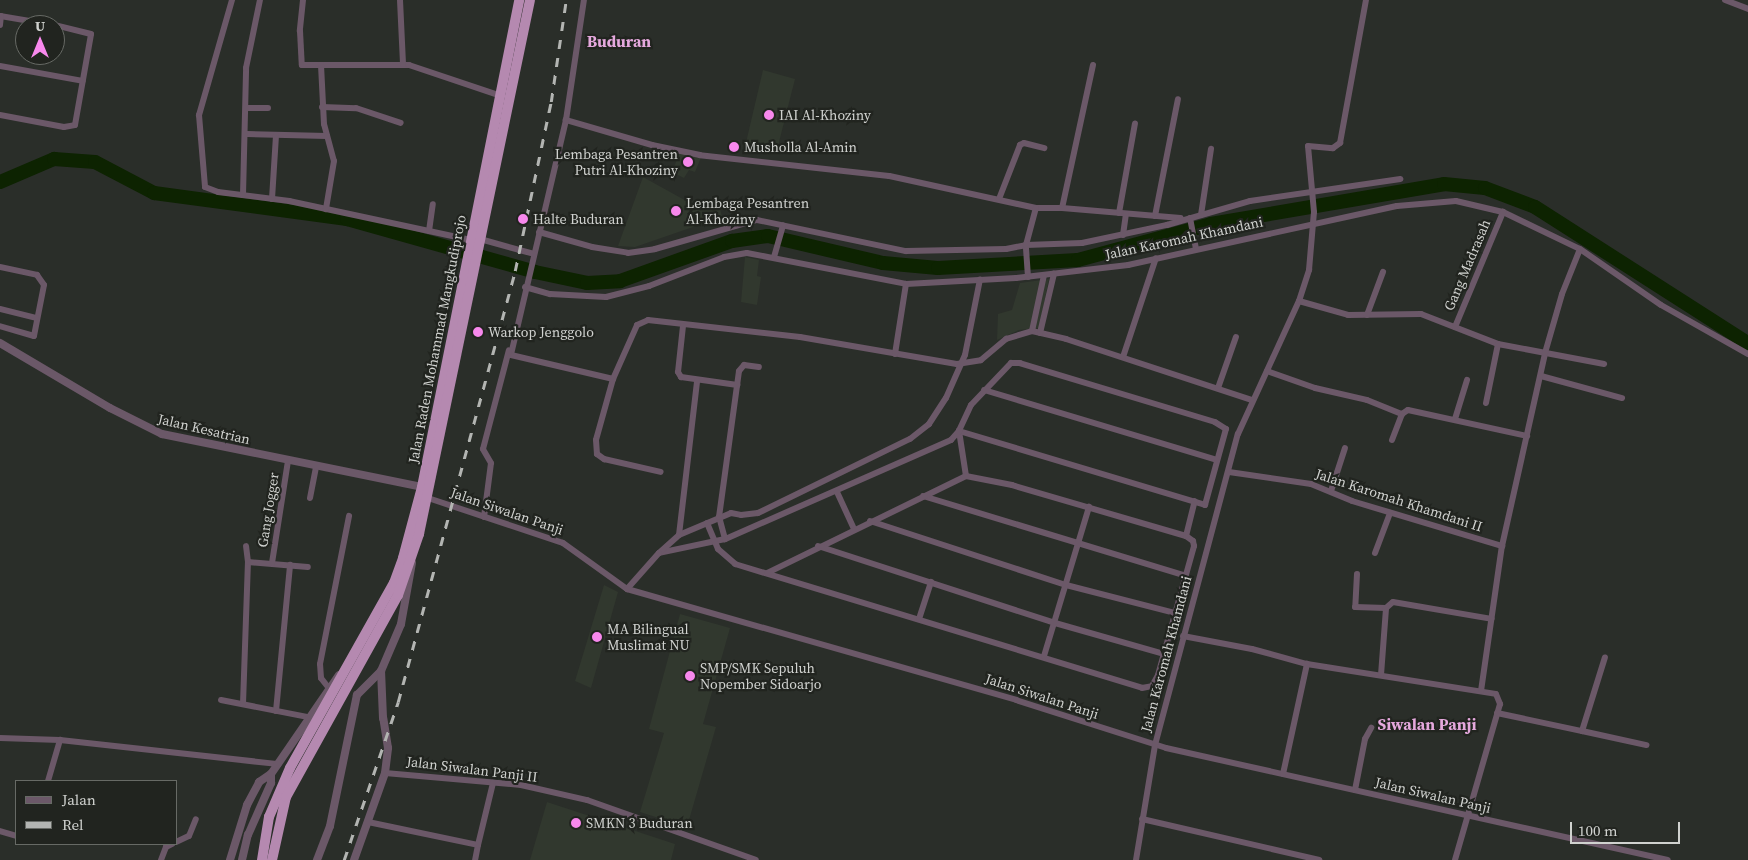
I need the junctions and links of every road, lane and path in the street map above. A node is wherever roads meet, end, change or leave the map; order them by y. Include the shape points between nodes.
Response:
1 (232, 0) edge
2 (260, 0) edge
3 (303, 0) edge
4 (400, 0) edge
5 (519, 0) edge
6 (530, 0) edge
7 (584, 0) edge
8 (1366, 0) edge
9 (1725, 0) edge
10 (1748, 9) edge
11 (1, 16) edge
12 (15, 18) edge
13 (0, 25) edge
14 (65, 28) edge
15 (518, 28) junction
16 (514, 50) junction
17 (403, 64) junction
18 (321, 65) junction
19 (1093, 65) dead end
20 (0, 66) edge
21 (83, 81) junction
22 (501, 96) junction
23 (1178, 99) dead end
24 (322, 107) junction
25 (247, 108) junction
26 (268, 108) dead end
27 (0, 115) edge
28 (566, 120) junction
29 (401, 123) dead end
30 (1135, 123) dead end
31 (247, 134) junction
32 (276, 135) junction
33 (326, 136) junction
34 (1044, 148) dead end
35 (1212, 149) dead end
36 (1400, 179) dead end
37 (1313, 194) junction
38 (243, 195) junction
39 (272, 199) junction
40 (999, 199) junction
41 (433, 204) dead end
42 (1036, 208) junction
43 (1062, 208) junction
44 (326, 209) junction
45 (1503, 212) junction
46 (1119, 213) junction
47 (1126, 214) junction
48 (1201, 215) junction
49 (1155, 216) junction
50 (1188, 220) junction
51 (1314, 224) junction
52 (782, 227) junction
53 (428, 231) junction
54 (539, 232) junction
55 (1124, 235) junction
56 (475, 240) junction
57 (1196, 248) junction
58 (1026, 249) junction
59 (1580, 249) junction
60 (534, 254) junction
61 (775, 254) junction
62 (1156, 258) junction
63 (470, 264) junction
64 (0, 267) edge
65 (1383, 272) dead end
66 (1028, 274) junction
67 (1054, 274) junction
68 (1044, 275) junction
69 (980, 279) junction
70 (906, 284) junction
71 (525, 287) junction
72 (1300, 301) junction
73 (0, 309) edge
74 (1367, 315) junction
75 (36, 318) junction
76 (0, 326) edge
77 (683, 326) junction
78 (1455, 327) junction
79 (1036, 332) junction
80 (1236, 337) dead end
81 (0, 343) edge
82 (1498, 344) junction
83 (510, 348) junction
84 (1545, 353) junction
85 (895, 354) junction
86 (1748, 354) edge
87 (1123, 357) junction
88 (962, 361) junction
89 (1604, 364) dead end
90 (759, 367) dead end
91 (1267, 372) junction
92 (1541, 376) junction
93 (613, 379) junction
94 (1467, 380) dead end
95 (698, 381) junction
96 (737, 385) junction
97 (1218, 388) junction
98 (984, 390) junction
99 (1622, 398) dead end
100 (1252, 400) junction
101 (1486, 403) dead end
102 (1402, 414) junction
103 (1455, 419) junction
104 (959, 431) junction
105 (1527, 436) junction
106 (1392, 440) dead end
107 (1345, 448) dead end
108 (1218, 460) junction
109 (288, 461) junction
110 (316, 467) junction
111 (661, 472) dead end
112 (1229, 472) junction
113 (966, 476) junction
114 (422, 488) junction
115 (1331, 491) junction
116 (837, 492) junction
117 (923, 496) junction
118 (310, 498) dead end
119 (428, 498) junction
120 (1195, 501) junction
121 (1205, 505) junction
122 (1089, 507) junction
123 (1218, 510) junction
124 (1390, 513) junction
125 (349, 516) dead end
126 (484, 517) junction
127 (719, 517) junction
128 (870, 522) junction
129 (707, 523) junction
130 (854, 529) junction
131 (679, 535) junction
132 (1186, 536) junction
133 (725, 539) junction
134 (714, 541) junction
135 (1078, 543) junction
136 (246, 546) dead end
137 (818, 546) junction
138 (1502, 546) junction
139 (1375, 553) dead end
140 (658, 554) junction
141 (413, 556) junction
142 (248, 562) junction
143 (272, 563) junction
144 (290, 565) junction
145 (308, 567) dead end
146 (767, 572) junction
147 (1356, 574) dead end
148 (1186, 576) junction
149 (931, 582) junction
150 (1066, 585) junction
151 (627, 589) junction
152 (1386, 608) junction
153 (1175, 613) junction
154 (1492, 618) junction
155 (919, 619) junction
156 (1055, 622) junction
157 (1183, 636) junction
158 (1164, 654) junction
159 (1044, 656) junction
160 (1605, 656) dead end
161 (1307, 664) junction
162 (346, 670) junction
163 (381, 671) junction
164 (1381, 675) junction
165 (328, 687) junction
166 (1481, 690) junction
167 (221, 700) dead end
168 (243, 704) junction
169 (276, 711) junction
170 (1497, 713) junction
171 (308, 717) junction
172 (1371, 728) dead end
173 (1582, 730) junction
174 (0, 738) edge
175 (60, 740) junction
176 (309, 744) junction
177 (1155, 745) junction
178 (1646, 745) dead end
179 (279, 764) junction
180 (385, 772) junction
181 (271, 774) junction
182 (1283, 774) junction
183 (48, 780) edge
184 (493, 783) junction
185 (1355, 790) junction
186 (1466, 816) junction
187 (196, 818) dead end
188 (1142, 819) junction
189 (368, 822) junction
190 (0, 831) edge
191 (15, 836) edge
192 (178, 841) edge
193 (170, 845) edge
194 (478, 845) junction
195 (161, 860) edge
196 (230, 860) edge
197 (242, 860) edge
198 (262, 860) edge
199 (272, 860) edge
200 (317, 860) edge
201 (354, 860) edge
202 (475, 860) edge
203 (756, 860) edge
204 (1136, 860) edge
205 (1319, 860) edge
206 (1454, 860) edge
207 (1668, 860) edge

1 - 38 street via 203,98 199,124 204,186 212,191
2 - 25 street via 246,68
3 - 18 street via 300,62 303,66
4 - 17 street
5 - 15 highway, Jalan Raden Mohammad Mangkudiprojo
6 - 15 highway, Jalan Raden Mohammad Mangkudiprojo
7 - 28 street
8 - 37 street via 1340,144 1332,148 1308,146
9 - 10 street
11 - 12 street
11 - 13 street
14 - 21 street via 91,34
15 - 16 highway, Jalan Raden Mohammad Mangkudiprojo
16 - 22 highway, Jalan Raden Mohammad Mangkudiprojo
16 - 56 highway, Jalan Raden Mohammad Mangkudiprojo
17 - 18 street
17 - 22 street
18 - 24 street
19 - 43 street
20 - 21 street
21 - 27 street via 74,127
22 - 56 highway, Jalan Raden Mohammad Mangkudiprojo
23 - 49 street
24 - 29 street via 356,108
24 - 33 street
25 - 26 street
25 - 31 street
28 - 40 street via 700,155 889,176
28 - 54 street
30 - 46 street
31 - 32 street
31 - 38 street
32 - 33 street
32 - 39 street
33 - 44 street via 334,161
34 - 40 street via 1020,145
35 - 48 street
36 - 37 street
37 - 48 street via 1250,201
37 - 51 street
38 - 39 street
39 - 44 street
40 - 42 street
41 - 53 street
42 - 43 street
42 - 58 street
43 - 46 street
44 - 53 street
45 - 51 street via 1456,201 1430,201
45 - 59 street
45 - 78 street, Gang Madrasah
46 - 47 street
47 - 49 street
47 - 55 street
48 - 50 street
49 - 50 street
50 - 55 street
50 - 57 street
51 - 57 street, Jalan Karomah Khamdani
51 - 72 street, Jalan Karomah Khamdani via 1309,270
52 - 54 street via 747,221 655,250 628,253
52 - 58 street via 906,251
52 - 61 street
53 - 56 street
54 - 60 street
55 - 58 street via 1082,244
56 - 60 street
56 - 63 highway, Jalan Raden Mohammad Mangkudiprojo
57 - 62 street, Jalan Karomah Khamdani
58 - 66 street
59 - 84 street via 1562,294
59 - 86 street via 1661,305
60 - 71 street
61 - 70 street, Jalan Karomah Khamdani via 817,268
61 - 71 street, Jalan Karomah Khamdani via 736,254 649,286 596,298 550,294
62 - 67 street, Jalan Karomah Khamdani via 1128,265
62 - 87 street
63 - 114 highway, Jalan Raden Mohammad Mangkudiprojo
63 - 119 highway, Jalan Raden Mohammad Mangkudiprojo
64 - 75 street via 42,279 44,285
65 - 74 street
66 - 68 street, Jalan Karomah Khamdani
66 - 69 street, Jalan Karomah Khamdani
67 - 68 street, Jalan Karomah Khamdani
67 - 79 street
68 - 79 street
69 - 70 street, Jalan Karomah Khamdani
69 - 88 street
70 - 85 street
71 - 83 street
72 - 74 street via 1348,315
72 - 91 street, Jalan Karomah Khamdani
73 - 75 street
74 - 78 street via 1410,312
75 - 76 street via 34,336
77 - 85 street via 800,337
77 - 93 street via 648,320 639,322
77 - 95 street via 678,372 681,378
78 - 82 street
79 - 87 street
79 - 88 street via 1006,339 981,360
80 - 97 street
81 - 109 street, Jalan Kesatrian via 149,429
82 - 84 street
82 - 101 street
83 - 93 street via 510,355 517,358
83 - 126 street via 483,449 491,463
84 - 89 street
84 - 92 street
85 - 88 street via 953,364
87 - 97 street
88 - 127 street via 937,414 910,439 758,513 741,516 731,513
90 - 96 street via 741,367
91 - 100 street, Jalan Karomah Khamdani
91 - 102 street via 1367,400
92 - 99 street
92 - 105 street
93 - 111 street via 597,438 597,454 604,459
94 - 103 street
95 - 96 street
95 - 131 street
96 - 127 street
97 - 100 street
98 - 104 street via 966,412
98 - 108 street
98 - 108 street via 1006,365 1020,363 1221,424 1226,434
100 - 112 street, Jalan Karomah Khamdani via 1238,434
102 - 103 street via 1413,410
102 - 106 street
103 - 105 street
104 - 113 street
104 - 116 street via 938,446
104 - 120 street
105 - 138 street
107 - 115 street
108 - 121 street
109 - 110 street, Jalan Kesatrian
109 - 143 street, Gang Jogger
110 - 114 street, Jalan Kesatrian
110 - 118 street
112 - 115 street, Jalan Karomah Khamdani II via 1303,483
112 - 123 street, Jalan Karomah Khamdani
113 - 117 street
113 - 122 street via 986,478
114 - 162 highway, Jalan Raden Mohammad Mangkudiprojo via 394,583
115 - 124 street, Jalan Karomah Khamdani II
116 - 130 street
116 - 133 street
117 - 128 street
117 - 135 street
119 - 126 street, Jalan Siwalan Panji
119 - 141 highway, Jalan Raden Mohammad Mangkudiprojo
120 - 121 street
120 - 132 street
121 - 123 street
122 - 132 street
122 - 135 street
123 - 157 street, Jalan Karomah Khamdani
124 - 138 street, Jalan Karomah Khamdani II
124 - 139 street
125 - 165 street via 320,664 321,678
126 - 151 street, Jalan Siwalan Panji via 563,543
127 - 129 street
127 - 133 street
128 - 130 street
128 - 150 street
129 - 131 street
129 - 134 street
130 - 137 street
131 - 140 street
132 - 148 street via 1194,546
133 - 134 street
134 - 140 street
134 - 146 street via 730,561
135 - 148 street
135 - 150 street
136 - 142 street
137 - 146 street
137 - 149 street
138 - 154 street
140 - 151 street
141 - 163 street, Jalan Raden Mohammad Mangkudiprojo via 402,624
141 - 176 highway, Jalan Raden Mohammad Mangkudiprojo via 398,595
142 - 143 street
142 - 168 street
143 - 144 street
144 - 145 street
144 - 169 street
146 - 155 street
147 - 152 street via 1354,606
148 - 153 street
149 - 155 street
149 - 156 street
150 - 153 street
150 - 156 street
151 - 177 street, Jalan Siwalan Panji via 1016,700
152 - 154 street via 1393,602
152 - 164 street
153 - 158 street
154 - 166 street
155 - 159 street
156 - 158 street
156 - 159 street
157 - 161 street via 1252,649
157 - 177 street, Jalan Karomah Khamdani
158 - 159 street via 1155,682 1148,688
160 - 173 street
161 - 164 street
161 - 182 street
162 - 165 street, Jalan Raden Mohammad Mangkudiprojo
162 - 176 highway, Jalan Raden Mohammad Mangkudiprojo
163 - 180 street, Jalan Raden Mohammad Mangkudiprojo via 388,748
163 - 200 street, Jalan Raden Mohammad Mangkudiprojo via 357,695 330,826
164 - 166 street
165 - 171 street, Jalan Raden Mohammad Mangkudiprojo
166 - 170 street via 1499,697
167 - 168 street
168 - 169 street
169 - 171 street
170 - 173 street
170 - 186 street
171 - 179 street, Jalan Raden Mohammad Mangkudiprojo
172 - 185 street via 1365,739
173 - 178 street
174 - 175 street
175 - 179 street
175 - 183 street
176 - 198 highway via 269,817
176 - 199 highway via 286,796
177 - 182 street, Jalan Siwalan Panji
177 - 188 street, Jalan Karomah Khamdani
179 - 181 street, Jalan Raden Mohammad Mangkudiprojo
180 - 184 street, Jalan Siwalan Panji II
180 - 189 street, Jalan Raden Mohammad Mangkudiprojo
181 - 196 street, Jalan Raden Mohammad Mangkudiprojo via 259,782 247,805
181 - 197 street, Jalan Raden Mohammad Mangkudiprojo via 271,783 248,835
182 - 185 street, Jalan Siwalan Panji
184 - 194 street
184 - 203 street, Jalan Siwalan Panji II via 521,785 587,800
185 - 186 street, Jalan Siwalan Panji
186 - 206 street
186 - 207 street, Jalan Siwalan Panji
187 - 192 street via 189,836
188 - 204 street, Jalan Karomah Khamdani
188 - 205 street
189 - 194 street
189 - 201 street, Jalan Raden Mohammad Mangkudiprojo
190 - 191 street
193 - 195 street
194 - 202 street

